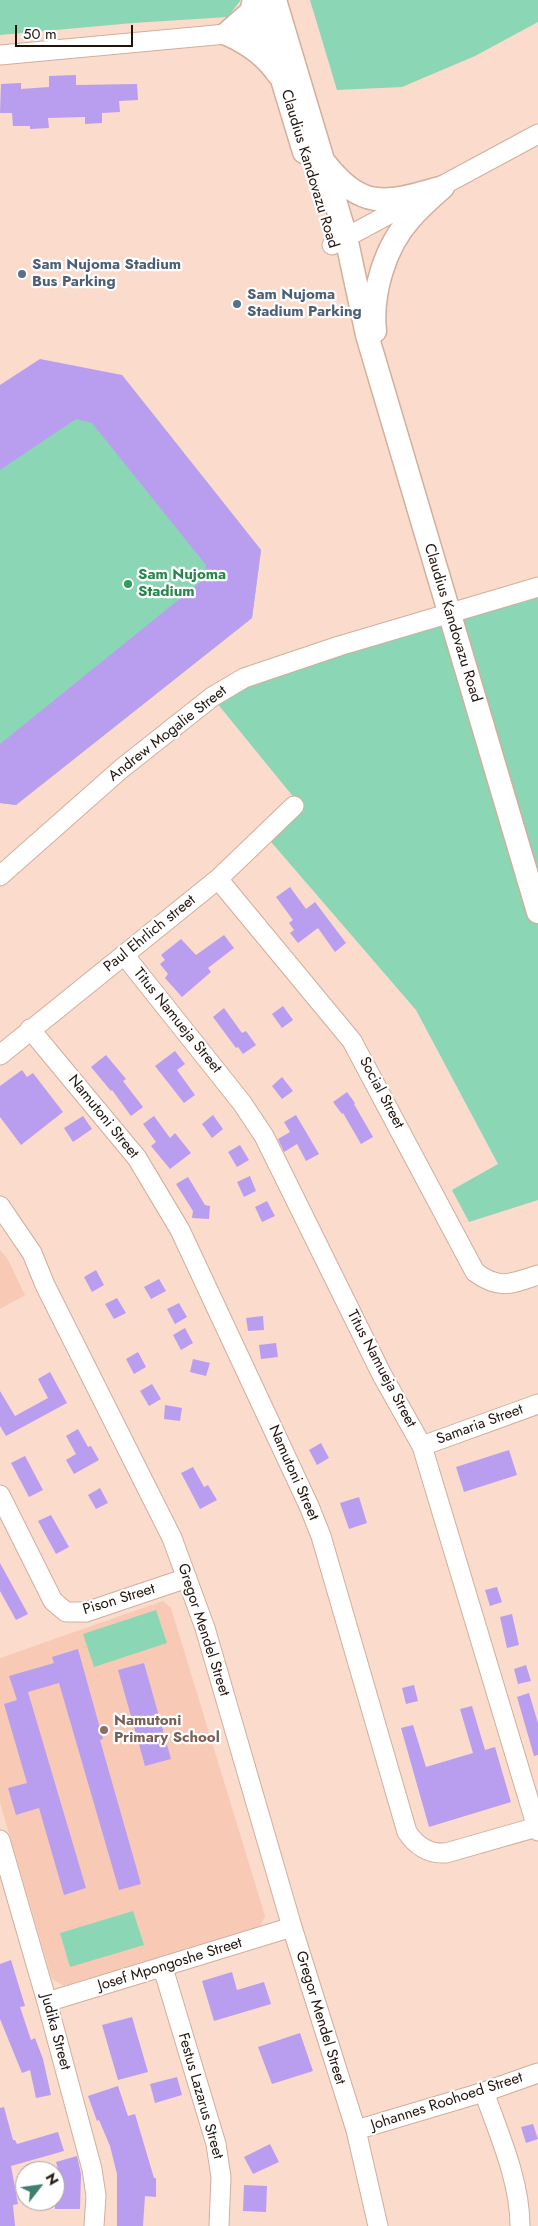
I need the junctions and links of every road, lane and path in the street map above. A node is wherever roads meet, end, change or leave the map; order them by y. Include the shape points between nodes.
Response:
1 (254, 0) edge
2 (258, 0) edge
3 (275, 0) edge
4 (276, 33) junction
5 (227, 34) junction
6 (0, 55) edge
7 (282, 80) junction
8 (538, 134) edge
9 (322, 158) junction
10 (443, 187) junction
11 (339, 241) junction
12 (380, 380) junction
13 (538, 586) edge
14 (450, 614) junction
15 (294, 806) dead end
16 (0, 876) edge
17 (218, 879) junction
18 (538, 912) edge
19 (125, 956) junction
20 (30, 1029) junction
21 (0, 1055) edge
22 (0, 1206) edge
23 (538, 1275) edge
24 (538, 1404) edge
25 (422, 1446) junction
26 (0, 1494) edge
27 (187, 1578) junction
28 (537, 1829) edge
29 (0, 1840) edge
30 (292, 1927) junction
31 (163, 1968) junction
32 (48, 2002) junction
33 (538, 2073) edge
34 (484, 2092) junction
35 (356, 2130) junction
36 (94, 2226) edge
37 (218, 2226) edge
38 (378, 2226) edge
39 (520, 2226) edge

1 - 5 street via 251,12
2 - 4 street, Claudius Kandovazu Road
3 - 4 street, Claudius Kandovazu Road
4 - 5 street
4 - 7 street, Claudius Kandovazu Road
4 - 9 street, Claudius Kandovazu Road
5 - 6 street
5 - 7 street via 262,54
7 - 11 street, Claudius Kandovazu Road
8 - 10 street
9 - 10 street via 344,184 362,196 376,200 400,199
9 - 11 street, Claudius Kandovazu Road
10 - 11 street
10 - 12 street via 410,219 389,251 381,275 374,326
11 - 12 street, Claudius Kandovazu Road via 350,297 367,335
12 - 14 street, Claudius Kandovazu Road
13 - 14 street, Andrew Mogalie Street
14 - 16 street, Andrew Mogalie Street via 274,667 225,688 121,769
14 - 18 street, Claudius Kandovazu Road
15 - 17 street, Paul Ehrlich street
17 - 19 street, Paul Ehrlich street
17 - 23 street, Social Street via 352,1041 475,1272 488,1282 505,1284
19 - 20 street, Paul Ehrlich street
19 - 25 street, Titus Namueja Street via 242,1102 264,1136 376,1363
20 - 21 street, Paul Ehrlich street
20 - 28 street, Namutoni Street via 137,1158 180,1230 321,1536 407,1832 425,1850 441,1854
22 - 27 street, Gregor Mendel Street via 32,1253 172,1538
24 - 25 street, Samaria Street
25 - 28 street, Titus Namueja Street
26 - 27 street, Pison Street via 53,1602 66,1612 86,1612
27 - 30 street, Gregor Mendel Street via 205,1628
29 - 32 street, Judika Street
30 - 31 street, Josef Mpongoshe Street
30 - 35 street, Gregor Mendel Street
31 - 32 street, Josef Mpongoshe Street
31 - 37 street, Festus Lazarus Street via 216,2144 221,2177
32 - 36 street, Judika Street via 92,2168 96,2196
33 - 34 street, Johannes Roohoed Street
34 - 35 street, Johannes Roohoed Street
34 - 39 street via 513,2180
35 - 38 street, Gregor Mendel Street

